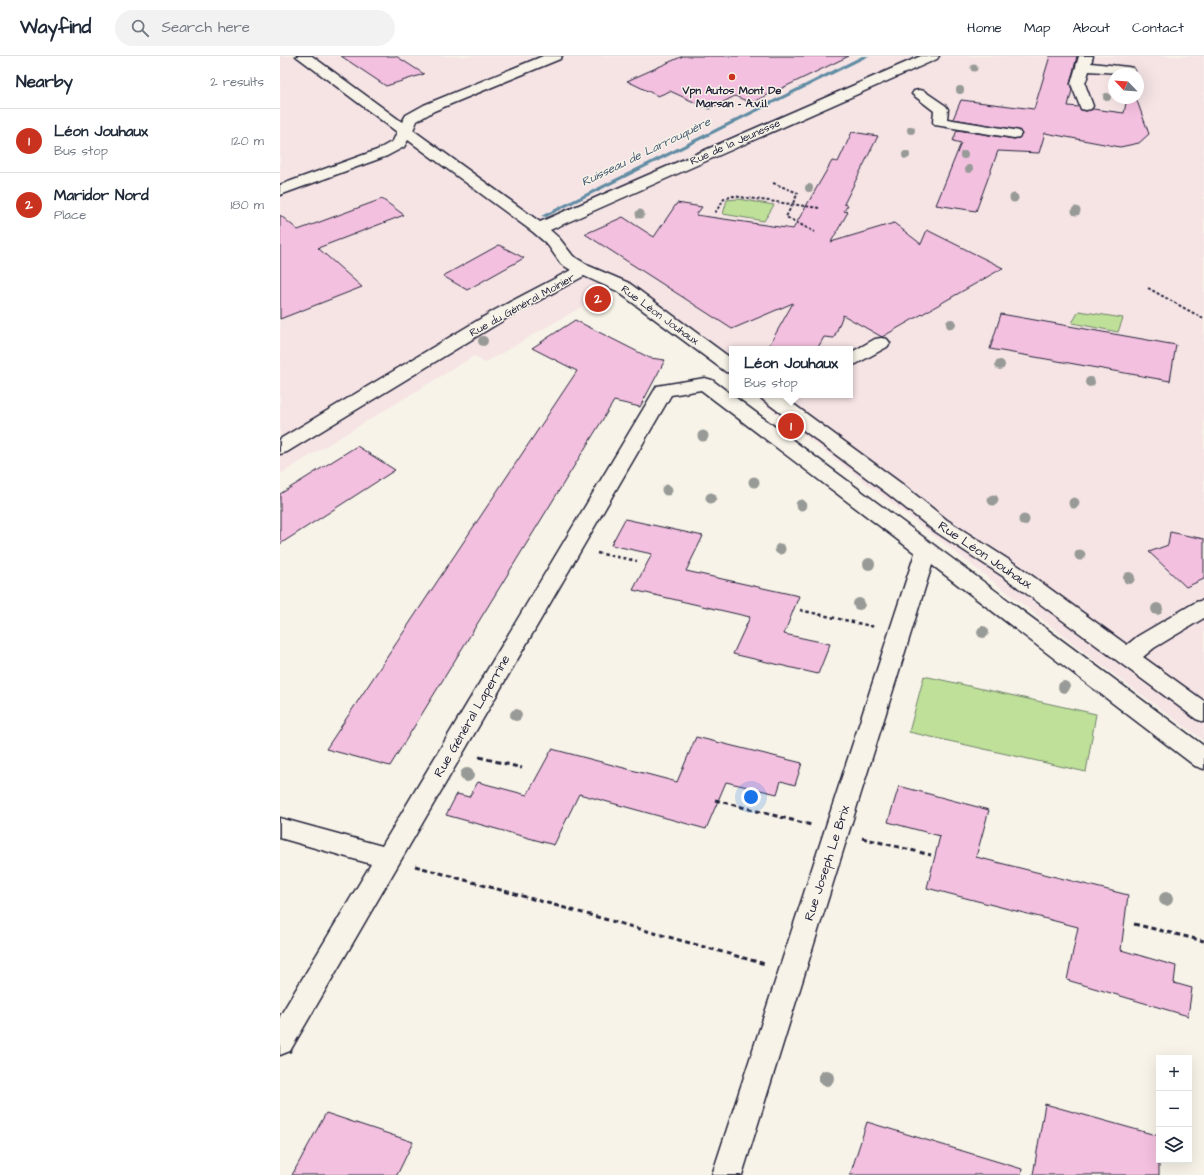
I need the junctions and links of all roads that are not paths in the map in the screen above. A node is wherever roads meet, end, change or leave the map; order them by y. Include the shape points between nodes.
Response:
1 (303, 56) edge
2 (554, 56) edge
3 (932, 56) edge
4 (1085, 61) edge
5 (1115, 68) edge
6 (919, 94) dead end
7 (1086, 106) dead end
8 (404, 130) junction
9 (1014, 134) dead end
10 (280, 190) edge
11 (539, 229) junction
12 (583, 270) junction
13 (881, 343) dead end
14 (853, 358) edge
15 (729, 366) edge
16 (779, 398) edge
17 (280, 448) edge
18 (926, 551) junction
19 (1204, 608) edge
20 (1128, 657) junction
21 (1204, 713) edge
22 (1204, 758) edge
23 (280, 828) edge
24 (388, 858) junction
25 (280, 1042) edge
26 (727, 1175) edge

1 - 8 street, Rue du Général Moinier
2 - 8 street via 429,108 411,118
3 - 11 street, Rue de la Jeunesse
4 - 5 street
4 - 7 street via 1078,84
6 - 9 street via 941,109 940,122
8 - 10 street via 399,144 382,153
8 - 11 street, Rue du Général Moinier
11 - 12 street, Rue du Général Moinier via 553,241 567,260
12 - 15 street, Rue Léon Jouhaux via 623,287
12 - 17 street, Rue du Général Moinier via 501,314
13 - 14 street
16 - 20 street, Rue Léon Jouhaux via 940,525 1012,572
18 - 22 street
18 - 24 street, Rue Général Laperrine via 705,384 664,390
18 - 26 street, Rue Joseph Le Brix
19 - 20 street via 1146,642
20 - 21 street, Rue Léon Jouhaux
23 - 24 street
24 - 25 street, Rue Général Laperrine

